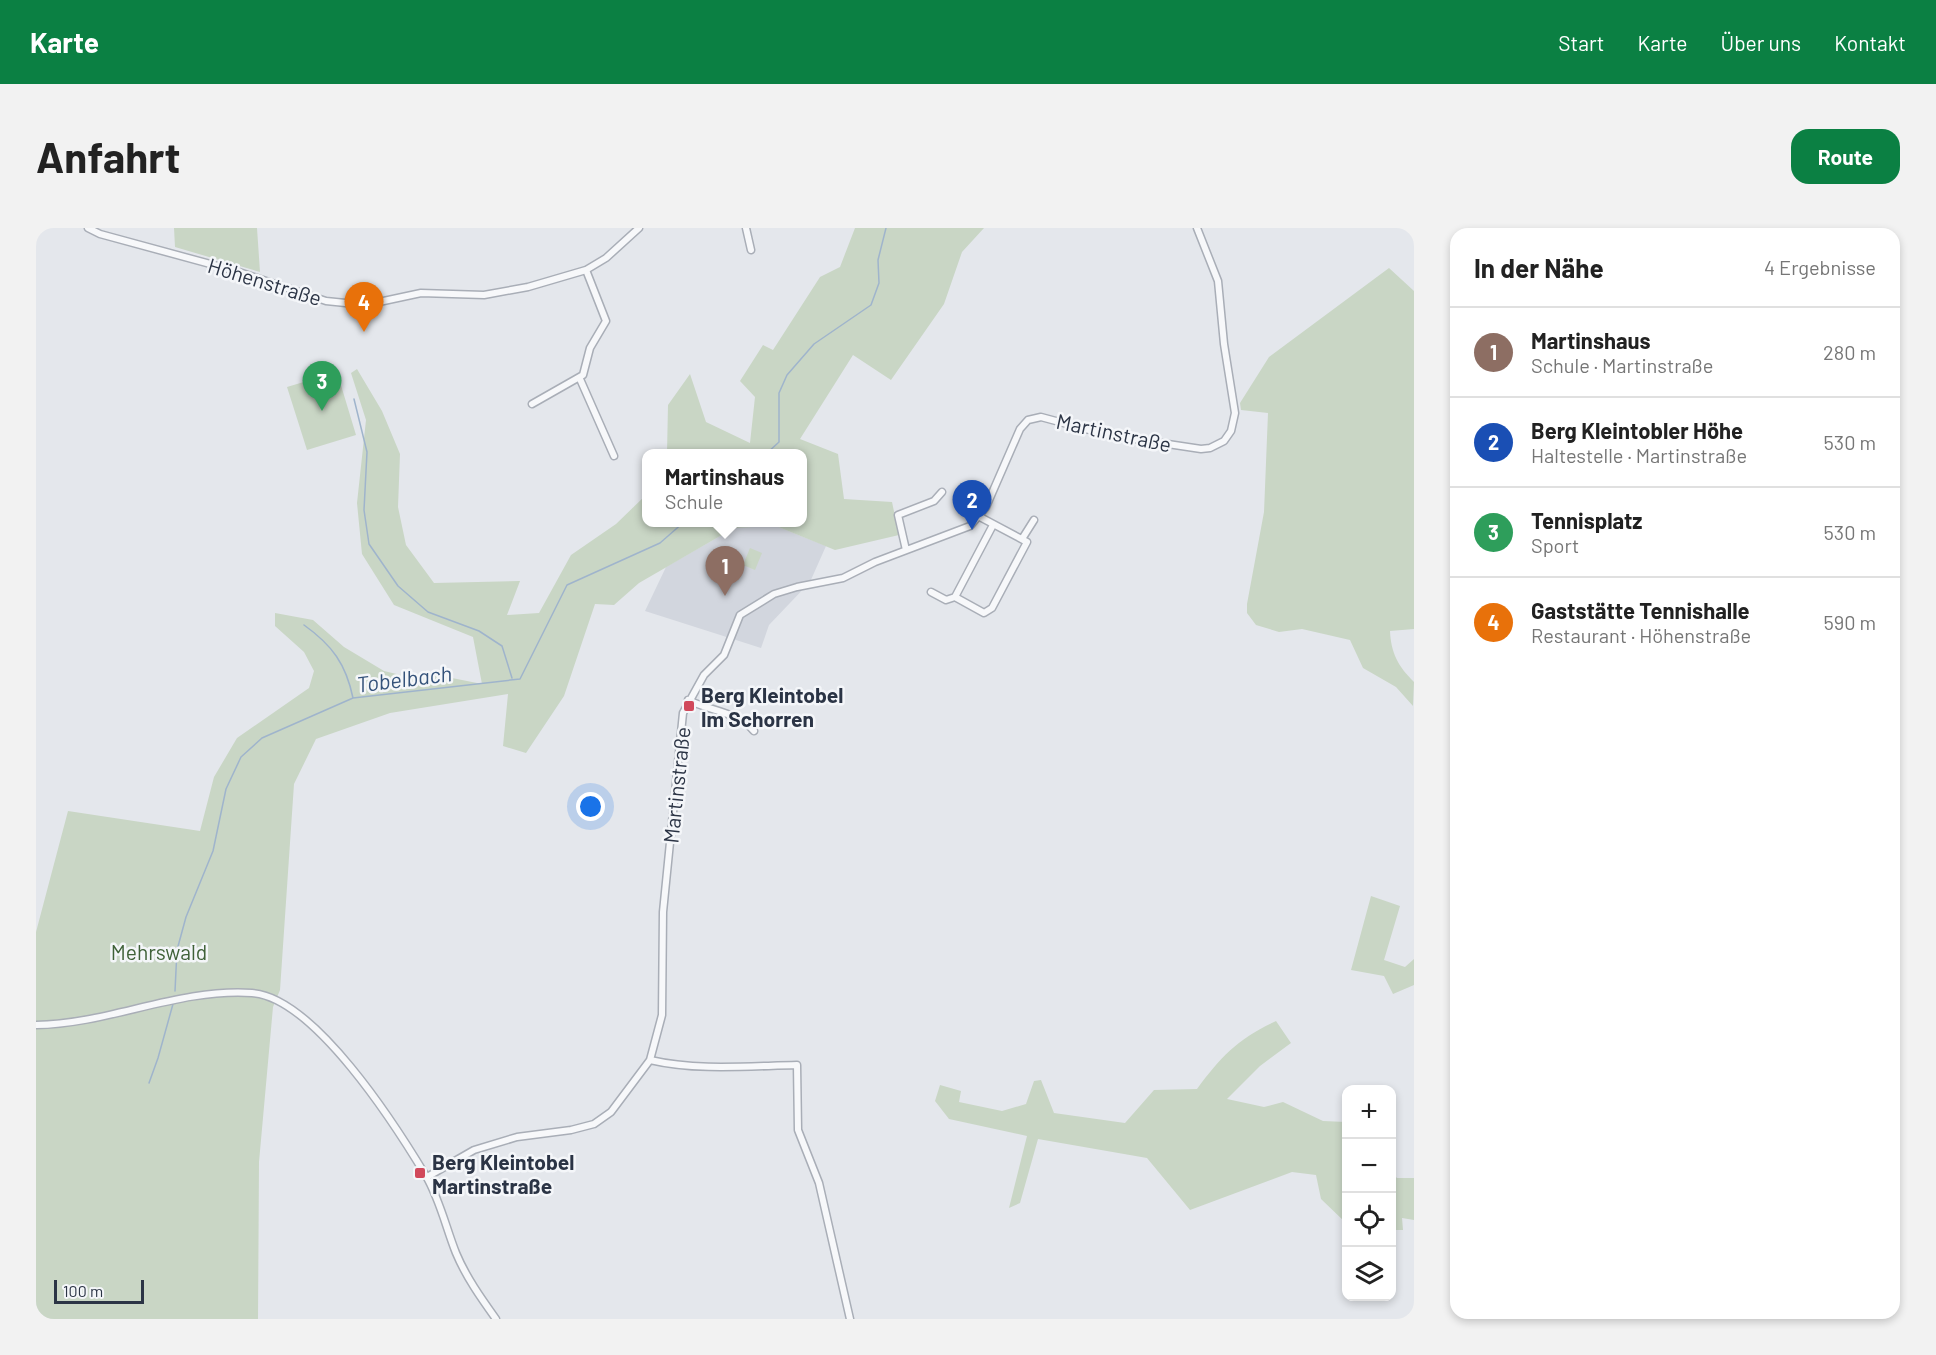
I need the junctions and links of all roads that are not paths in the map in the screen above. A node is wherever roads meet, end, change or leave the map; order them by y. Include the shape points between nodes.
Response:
1 (88, 228) edge
2 (639, 228) edge
3 (746, 228) edge
4 (1197, 228) edge
5 (751, 250) dead end
6 (586, 270) junction
7 (579, 379) junction
8 (532, 404) dead end
9 (614, 456) dead end
10 (942, 492) dead end
11 (980, 517) junction
12 (1034, 520) dead end
13 (993, 525) junction
14 (1022, 539) junction
15 (906, 550) junction
16 (931, 592) dead end
17 (955, 597) junction
18 (688, 700) junction
19 (754, 731) dead end
20 (36, 1025) edge
21 (650, 1060) junction
22 (427, 1177) junction
23 (496, 1319) edge
24 (850, 1319) edge

1 - 6 street, Höhenstraße via 326,301 347,304 375,303 421,293 484,295
2 - 6 street, Höhenstraße via 606,258
3 - 5 street
4 - 11 street, Martinstraße via 1218,281 1234,412 1231,431 1224,441 1201,449 1108,435 1033,418 1020,429
6 - 7 street via 606,321
7 - 8 street
7 - 9 street
10 - 15 street via 934,501 898,515
11 - 13 street
11 - 15 street, Martinstraße via 960,531
12 - 14 street
13 - 14 street
13 - 17 street
14 - 17 street via 1027,542 992,608 984,613
15 - 18 street, Martinstraße via 843,578 774,594 744,611 736,620 724,655 706,672
16 - 17 street via 946,600
18 - 19 street via 730,714
18 - 21 street, Martinstraße via 683,713 667,869 662,1015
20 - 22 street via 200,995 254,993 285,1002 369,1089
21 - 22 street, Martinstraße via 611,1112 594,1124 517,1137 474,1150
21 - 24 street via 667,1064 796,1065 798,1130 819,1183
22 - 23 street via 461,1264

